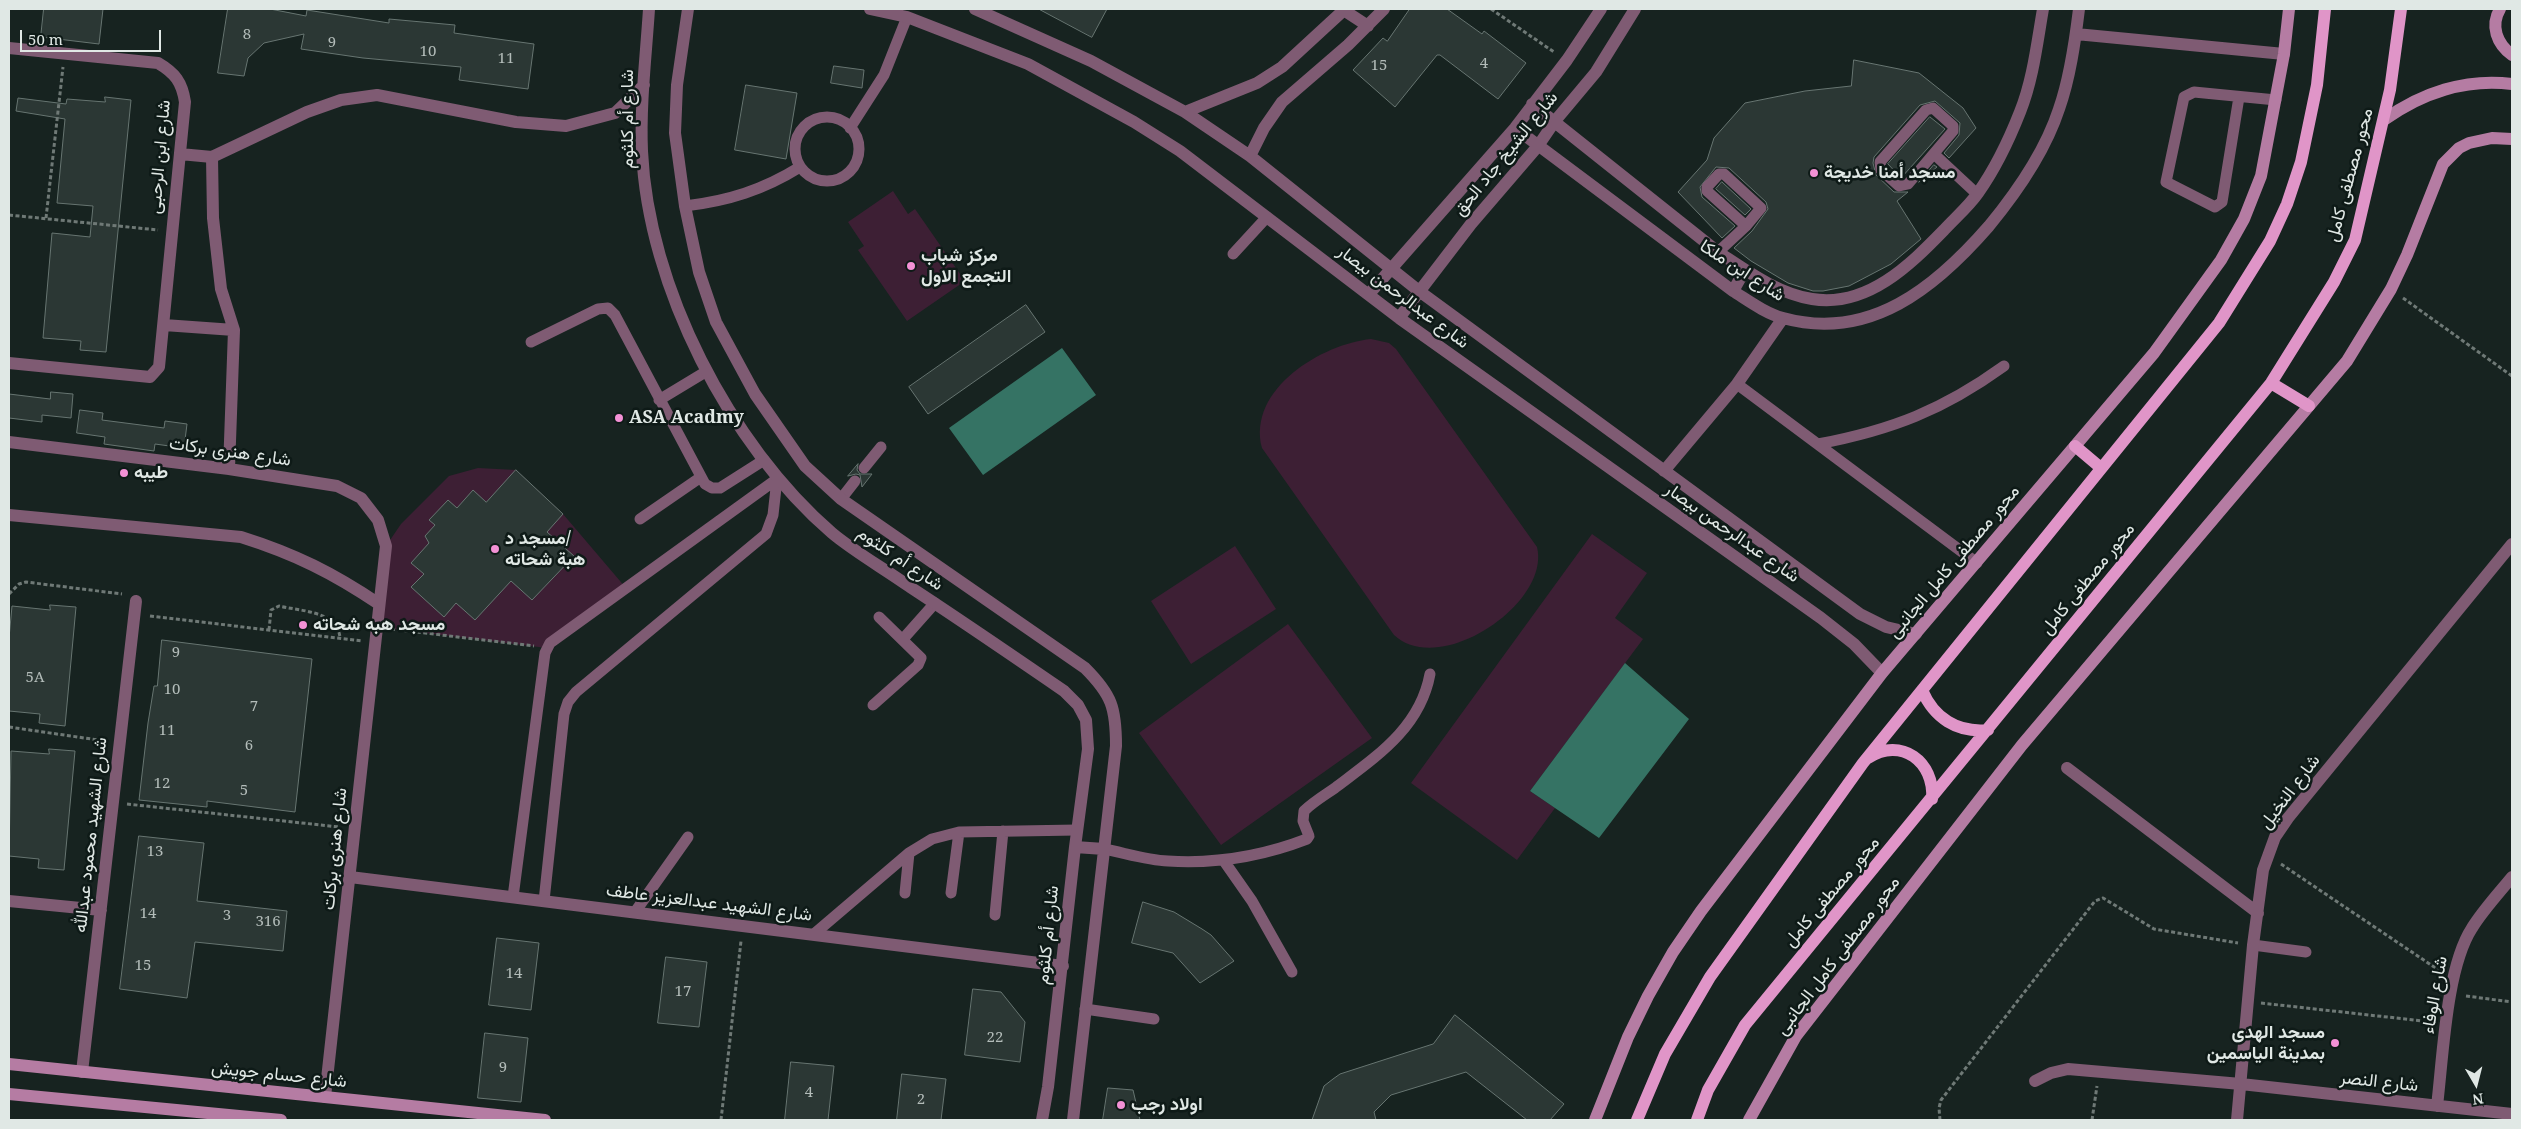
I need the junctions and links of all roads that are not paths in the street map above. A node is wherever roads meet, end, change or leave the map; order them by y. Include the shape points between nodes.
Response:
1 (649, 9) edge
2 (688, 9) edge
3 (870, 9) edge
4 (975, 9) edge
5 (1344, 9) edge
6 (1384, 9) edge
7 (1601, 9) edge
8 (1635, 9) edge
9 (2043, 9) edge
10 (2079, 9) edge
11 (2288, 9) edge
12 (2325, 9) edge
13 (2401, 9) edge
14 (2500, 9) edge
15 (907, 17) junction
16 (1368, 26) junction
17 (2076, 34) junction
18 (9, 48) edge
19 (2284, 54) junction
20 (2512, 55) edge
21 (2512, 84) edge
22 (644, 85) junction
23 (2239, 97) junction
24 (2276, 100) junction
25 (1532, 104) junction
26 (1185, 112) junction
27 (2384, 120) junction
28 (1555, 121) junction
29 (850, 128) junction
30 (1515, 128) junction
31 (2512, 139) edge
32 (1538, 146) junction
33 (180, 154) junction
34 (1934, 154) junction
35 (1250, 156) junction
36 (212, 157) junction
37 (800, 167) junction
38 (1977, 194) junction
39 (685, 206) junction
40 (1267, 217) junction
41 (1746, 226) junction
42 (1718, 252) junction
43 (1233, 254) dead end
44 (1391, 268) junction
45 (1745, 270) junction
46 (1420, 291) junction
47 (1734, 291) junction
48 (1369, 294) junction
49 (1399, 318) junction
50 (1782, 318) junction
51 (164, 325) junction
52 (234, 330) junction
53 (531, 342) dead end
54 (9, 363) edge
55 (2004, 366) dead end
56 (707, 371) junction
57 (2271, 383) junction
58 (1737, 384) junction
59 (659, 400) junction
60 (2309, 406) junction
61 (9, 442) edge
62 (1818, 444) junction
63 (2075, 446) junction
64 (881, 447) dead end
65 (764, 460) junction
66 (229, 468) junction
67 (864, 468) dead end
68 (2102, 468) junction
69 (1664, 471) junction
70 (701, 477) junction
71 (777, 479) junction
72 (855, 481) dead end
73 (841, 499) junction
74 (9, 515) edge
75 (640, 519) dead end
76 (2512, 544) edge
77 (1977, 563) junction
78 (935, 603) junction
79 (379, 604) junction
80 (136, 608) road end
81 (879, 617) dead end
82 (1916, 634) junction
83 (903, 639) junction
84 (1882, 673) junction
85 (1430, 674) dead end
86 (1922, 690) junction
87 (873, 705) dead end
88 (1988, 730) junction
89 (1863, 763) junction
90 (2067, 768) dead end
91 (1932, 799) junction
92 (1078, 830) junction
93 (959, 832) junction
94 (1003, 832) junction
95 (688, 837) dead end
96 (1074, 847) junction
97 (1104, 849) junction
98 (909, 853) junction
99 (1224, 861) junction
100 (350, 877) junction
101 (2512, 877) edge
102 (905, 893) dead end
103 (951, 893) dead end
104 (514, 897) junction
105 (9, 900) edge
106 (544, 901) junction
107 (101, 910) junction
108 (635, 912) junction
109 (2258, 913) junction
110 (995, 915) dead end
111 (814, 934) junction
112 (2253, 945) junction
113 (2306, 952) dead end
114 (1063, 966) junction
115 (1292, 972) dead end
116 (1085, 1009) junction
117 (1154, 1019) dead end
118 (9, 1064) edge
119 (82, 1072) junction
120 (2035, 1081) dead end
121 (2241, 1084) junction
122 (9, 1094) edge
123 (325, 1097) junction
124 (2436, 1106) junction
125 (2512, 1114) edge
126 (281, 1120) edge
127 (545, 1120) edge
128 (1042, 1120) edge
129 (1073, 1120) edge
130 (1595, 1120) edge
131 (1637, 1120) edge
132 (1697, 1120) edge
133 (1749, 1120) edge
134 (2237, 1120) edge

1 - 22 street, شارع أم كلثوم
2 - 39 street, شارع أم كلثوم via 677,84 675,133
3 - 15 street, شارع عبدالرحمن بيصار
4 - 26 street, شارع عبدالرحمن بيصار via 1091,62
5 - 16 street
5 - 26 street via 1282,67 1257,83
6 - 16 street
7 - 25 street, شارع الشيخ جاد الحق
8 - 28 street, شارع الشيخ جاد الحق via 1596,72
9 - 38 street, شارع ابن ملكا via 2034,65 2020,111
10 - 17 street, شارع ابن ملكا
11 - 19 street, محور مصطفى كامل الجانبى
12 - 68 main road via 2317,85 2301,162 2270,241 2219,323
13 - 27 main road, محور مصطفى كامل
14 - 20 street via 2496,31 2502,48
15 - 29 lane via 884,75
15 - 40 street, شارع عبدالرحمن بيصار via 1028,64 1134,122 1180,151
16 - 35 street via 1282,102
17 - 19 street
17 - 50 street, شارع ابن ملكا via 2059,110 2036,160 2005,207 1966,253 1927,288 1888,311 1849,322 1810,323
18 - 33 street, شارع ابن الرحبى via 158,62 173,71 182,85 185,102
19 - 24 street, محور مصطفى كامل الجانبى
21 - 27 street via 2483,83 2444,90 2411,103
22 - 36 street via 615,113 566,126 516,122 377,95 341,100 306,112
22 - 56 street, شارع أم كلثوم via 642,151 650,214 681,315
23 - 23 lane via 2194,92 2186,95 2166,177 2169,185 2215,207 2222,202
23 - 24 lane
24 - 63 street, محور مصطفى كامل الجانبى via 2261,176 2244,219 2221,260 2154,353
25 - 28 street, شارع ابن ملكا
25 - 30 street, شارع الشيخ جاد الحق
26 - 35 street, شارع عبدالرحمن بيصار
27 - 57 main road, محور مصطفى كامل via 2355,240 2334,282
28 - 32 street, شارع الشيخ جاد الحق
28 - 42 street, شارع ابن ملكا
29 - 37 lane via 836,119 818,118 810,122 795,142
29 - 37 lane via 859,152 846,174 838,179 821,181 805,174
30 - 32 street, شارع ابن ملكا
30 - 44 street, شارع الشيخ جاد الحق
31 - 60 street, محور مصطفى كامل الجانبى via 2480,139 2459,148 2450,156 2437,174 2391,289 2347,361
32 - 46 street, شارع الشيخ جاد الحق
32 - 47 street, شارع ابن ملكا
33 - 36 street
33 - 51 street, شارع ابن الرحبى
34 - 34 lane via 1904,186 1899,186 1880,170 1880,162 1930,108 1954,130
34 - 38 lane
35 - 44 street, شارع عبدالرحمن بيصار
36 - 52 street via 213,218 221,289
37 - 39 lane via 745,195
38 - 45 street, شارع ابن ملكا via 1911,264 1876,288 1840,299 1814,300 1787,293
39 - 73 street, شارع أم كلثوم via 699,272 716,322 734,358 805,466
40 - 43 lane
40 - 48 street, شارع عبدالرحمن بيصار
41 - 41 lane via 1760,207 1724,174 1719,174 1707,191
41 - 42 lane
42 - 45 street, شارع ابن ملكا
44 - 46 street, شارع عبدالرحمن بيصار
44 - 48 street, شارع الشيخ جاد الحق
45 - 47 street
46 - 49 street, شارع الشيخ جاد الحق
46 - 69 street, شارع عبدالرحمن بيصار
47 - 50 street, شارع ابن ملكا
48 - 49 street, شارع عبدالرحمن بيصار
49 - 84 street, شارع عبدالرحمن بيصار via 1821,618 1854,644
50 - 58 street
51 - 52 street
51 - 54 street, شارع ابن الرحبى via 159,368 150,377
52 - 66 street
53 - 59 lane via 598,309 608,308 615,315
55 - 62 lane via 1971,390 1897,425 1858,437
56 - 59 lane
56 - 65 street, شارع أم كلثوم via 734,418
57 - 60 main road
57 - 88 main road, محور مصطفى كامل
58 - 62 lane
58 - 69 street
59 - 70 lane
60 - 133 street, محور مصطفى كامل الجانبى via 2016,753 1796,1036
61 - 66 street, شارع هنرى بركات
62 - 77 lane
63 - 68 main road
63 - 77 street, محور مصطفى كامل الجانبى
64 - 67 lane
65 - 70 lane via 720,488 705,484
65 - 71 street, شارع أم كلثوم
66 - 79 street, شارع هنرى بركات via 337,486 361,498 378,520 386,546
68 - 86 main road
69 - 82 street, شارع عبدالرحمن بيصار via 1860,614 1886,627
70 - 75 lane
71 - 78 street, شارع أم كلثوم via 833,534
71 - 104 lane via 554,639 547,648
71 - 106 lane via 770,525 762,538 568,702 564,714
72 - 73 lane
73 - 97 street, شارع أم كلثوم via 1084,668 1103,687 1114,715 1116,746
74 - 79 street via 241,538 313,564
76 - 109 street, شارع النخيل via 2288,818 2267,854
77 - 82 street, محور مصطفى كامل الجانبى
78 - 83 lane
78 - 92 street, شارع أم كلثوم via 1064,691 1078,705 1086,720 1088,734
79 - 100 street, شارع هنرى بركات
80 - 107 street, شارع الشهيد محمود عبدالله
81 - 83 lane
82 - 84 street, محور مصطفى كامل الجانبى
83 - 87 lane via 919,654 920,662
84 - 130 street, محور مصطفى كامل الجانبى via 1673,952 1628,1037
85 - 99 lane via 1423,700 1410,724 1360,769 1304,810 1302,821 1309,836 1307,840
86 - 88 main road via 1932,708 1947,722 1967,730
86 - 89 main road
88 - 91 main road, محور مصطفى كامل
89 - 91 main road via 1887,750 1913,756 1929,774
89 - 131 main road via 1710,976 1665,1054
90 - 109 street
91 - 132 main road, محور مصطفى كامل via 1745,1025 1717,1073
92 - 94 lane
92 - 96 street, شارع أم كلثوم
93 - 94 lane
93 - 98 lane via 932,839
93 - 103 lane
94 - 110 lane
95 - 108 lane
96 - 97 street
96 - 114 street, شارع أم كلثوم
97 - 99 lane via 1167,862
97 - 116 street, شارع أم كلثوم
98 - 102 lane
98 - 111 lane
99 - 115 lane via 1256,908
100 - 104 street, شارع الشهيد عبدالعزيز عاطف
100 - 123 street, شارع هنرى بركات
101 - 124 street, شارع الوفاء via 2472,928 2460,951
104 - 106 street, شارع الشهيد عبدالعزيز عاطف
105 - 107 street
106 - 108 street, شارع الشهيد عبدالعزيز عاطف
107 - 119 street, شارع الشهيد محمود عبدالله
108 - 111 street, شارع الشهيد عبدالعزيز عاطف
109 - 112 street, شارع النخيل
111 - 114 street, شارع الشهيد عبدالعزيز عاطف
112 - 113 lane
112 - 121 street, شارع النخيل
114 - 128 street, شارع أم كلثوم
116 - 117 lane
116 - 129 street, شارع أم كلثوم
118 - 119 street, شارع حسام جويش
119 - 123 street, شارع حسام جويش
120 - 121 street, شارع النصر via 2068,1069
121 - 124 street, شارع النصر
121 - 134 street, شارع النخيل
122 - 126 street
123 - 127 street, شارع حسام جويش
124 - 125 street, شارع النصر

